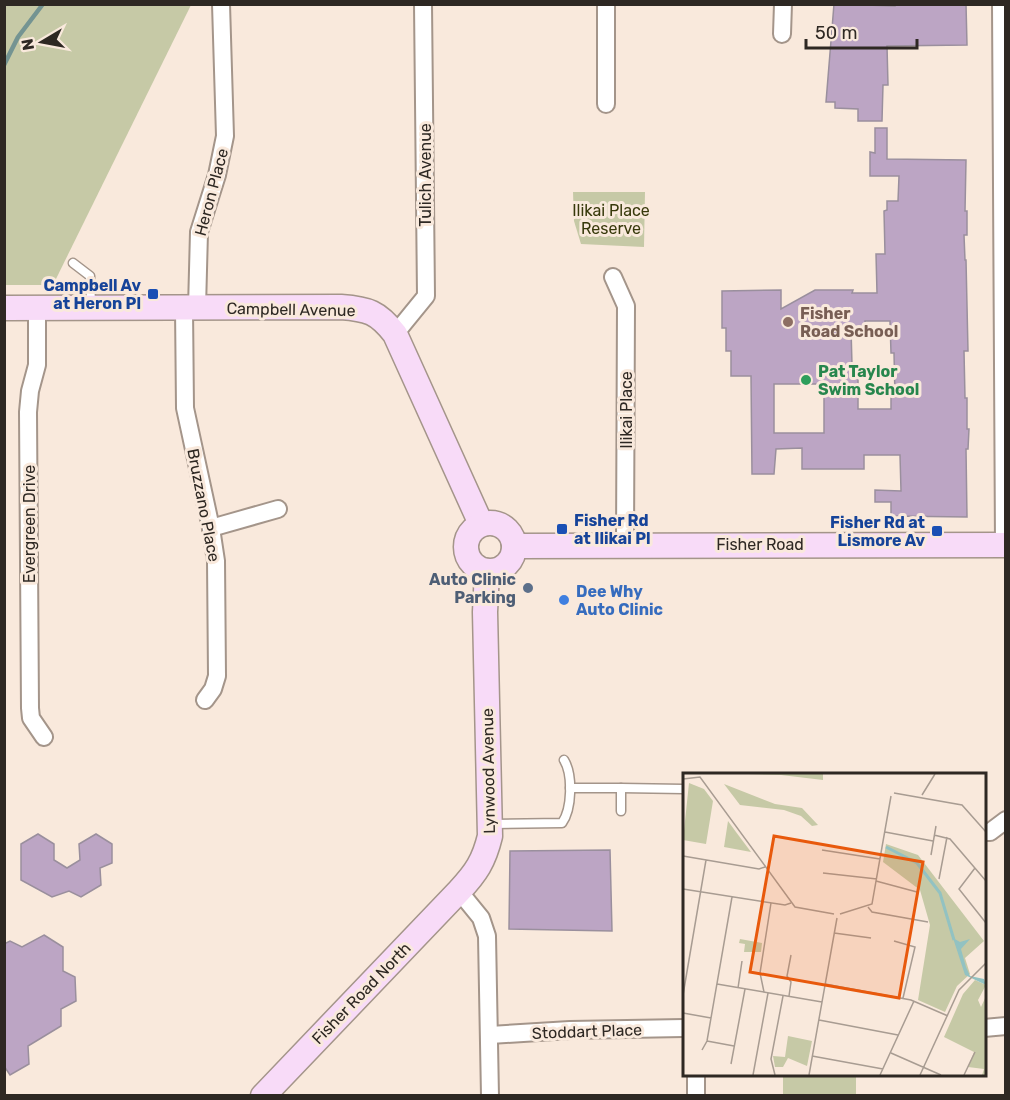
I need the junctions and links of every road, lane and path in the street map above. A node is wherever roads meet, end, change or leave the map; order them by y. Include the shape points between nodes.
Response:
1 (222, 4) edge
2 (423, 4) edge
3 (606, 4) edge
4 (783, 4) edge
5 (1001, 4) edge
6 (782, 34) dead end
7 (606, 104) dead end
8 (73, 263) dead end
9 (614, 277) dead end
10 (37, 307) junction
11 (91, 307) junction
12 (4, 308) edge
13 (191, 308) junction
14 (395, 334) junction
15 (278, 509) dead end
16 (481, 524) junction
17 (211, 528) junction
18 (1005, 544) edge
19 (625, 545) junction
20 (514, 546) junction
21 (487, 572) junction
22 (205, 700) dead end
23 (44, 737) dead end
24 (564, 760) dead end
25 (570, 788) junction
26 (621, 788) junction
27 (683, 789) edge
28 (621, 811) dead end
29 (1005, 820) edge
30 (489, 824) junction
31 (986, 832) edge
32 (459, 891) junction
33 (1005, 1026) edge
34 (683, 1028) edge
35 (986, 1028) edge
36 (490, 1035) junction
37 (696, 1076) edge
38 (263, 1095) edge
39 (490, 1095) edge
40 (696, 1095) edge

1 - 13 street, Heron Place via 225,136 199,231
2 - 14 street, Tulich Avenue via 426,297
3 - 7 street
4 - 6 street
5 - 18 street
8 - 11 lane via 90,276
9 - 19 street, Ilikai Place via 626,306
10 - 11 main road, Campbell Avenue
10 - 12 main road, Campbell Avenue
10 - 23 street, Evergreen Drive via 37,365 28,412 30,708 31,718
11 - 13 main road, Campbell Avenue
13 - 14 main road, Campbell Avenue via 354,308 373,312
13 - 17 street, Bruzzano Place via 185,408
14 - 16 main road, Campbell Avenue
15 - 17 street
16 - 20 main road via 500,525 510,533
16 - 21 main road via 469,534 465,550 473,565
17 - 22 street, Bruzzano Place via 216,561 218,653 217,676
18 - 19 main road, Fisher Road
19 - 20 main road, Fisher Road
20 - 21 main road via 509,562
21 - 30 main road, Lynwood Avenue
24 - 25 lane via 569,769
25 - 26 lane
25 - 30 lane via 562,823
26 - 27 lane
26 - 28 lane
29 - 31 street
30 - 32 main road, Lynwood Avenue via 485,857
32 - 36 street via 481,918 487,936
32 - 38 main road, Fisher Road North
33 - 35 street
34 - 36 street, Stoddart Place
36 - 39 street
37 - 40 street

